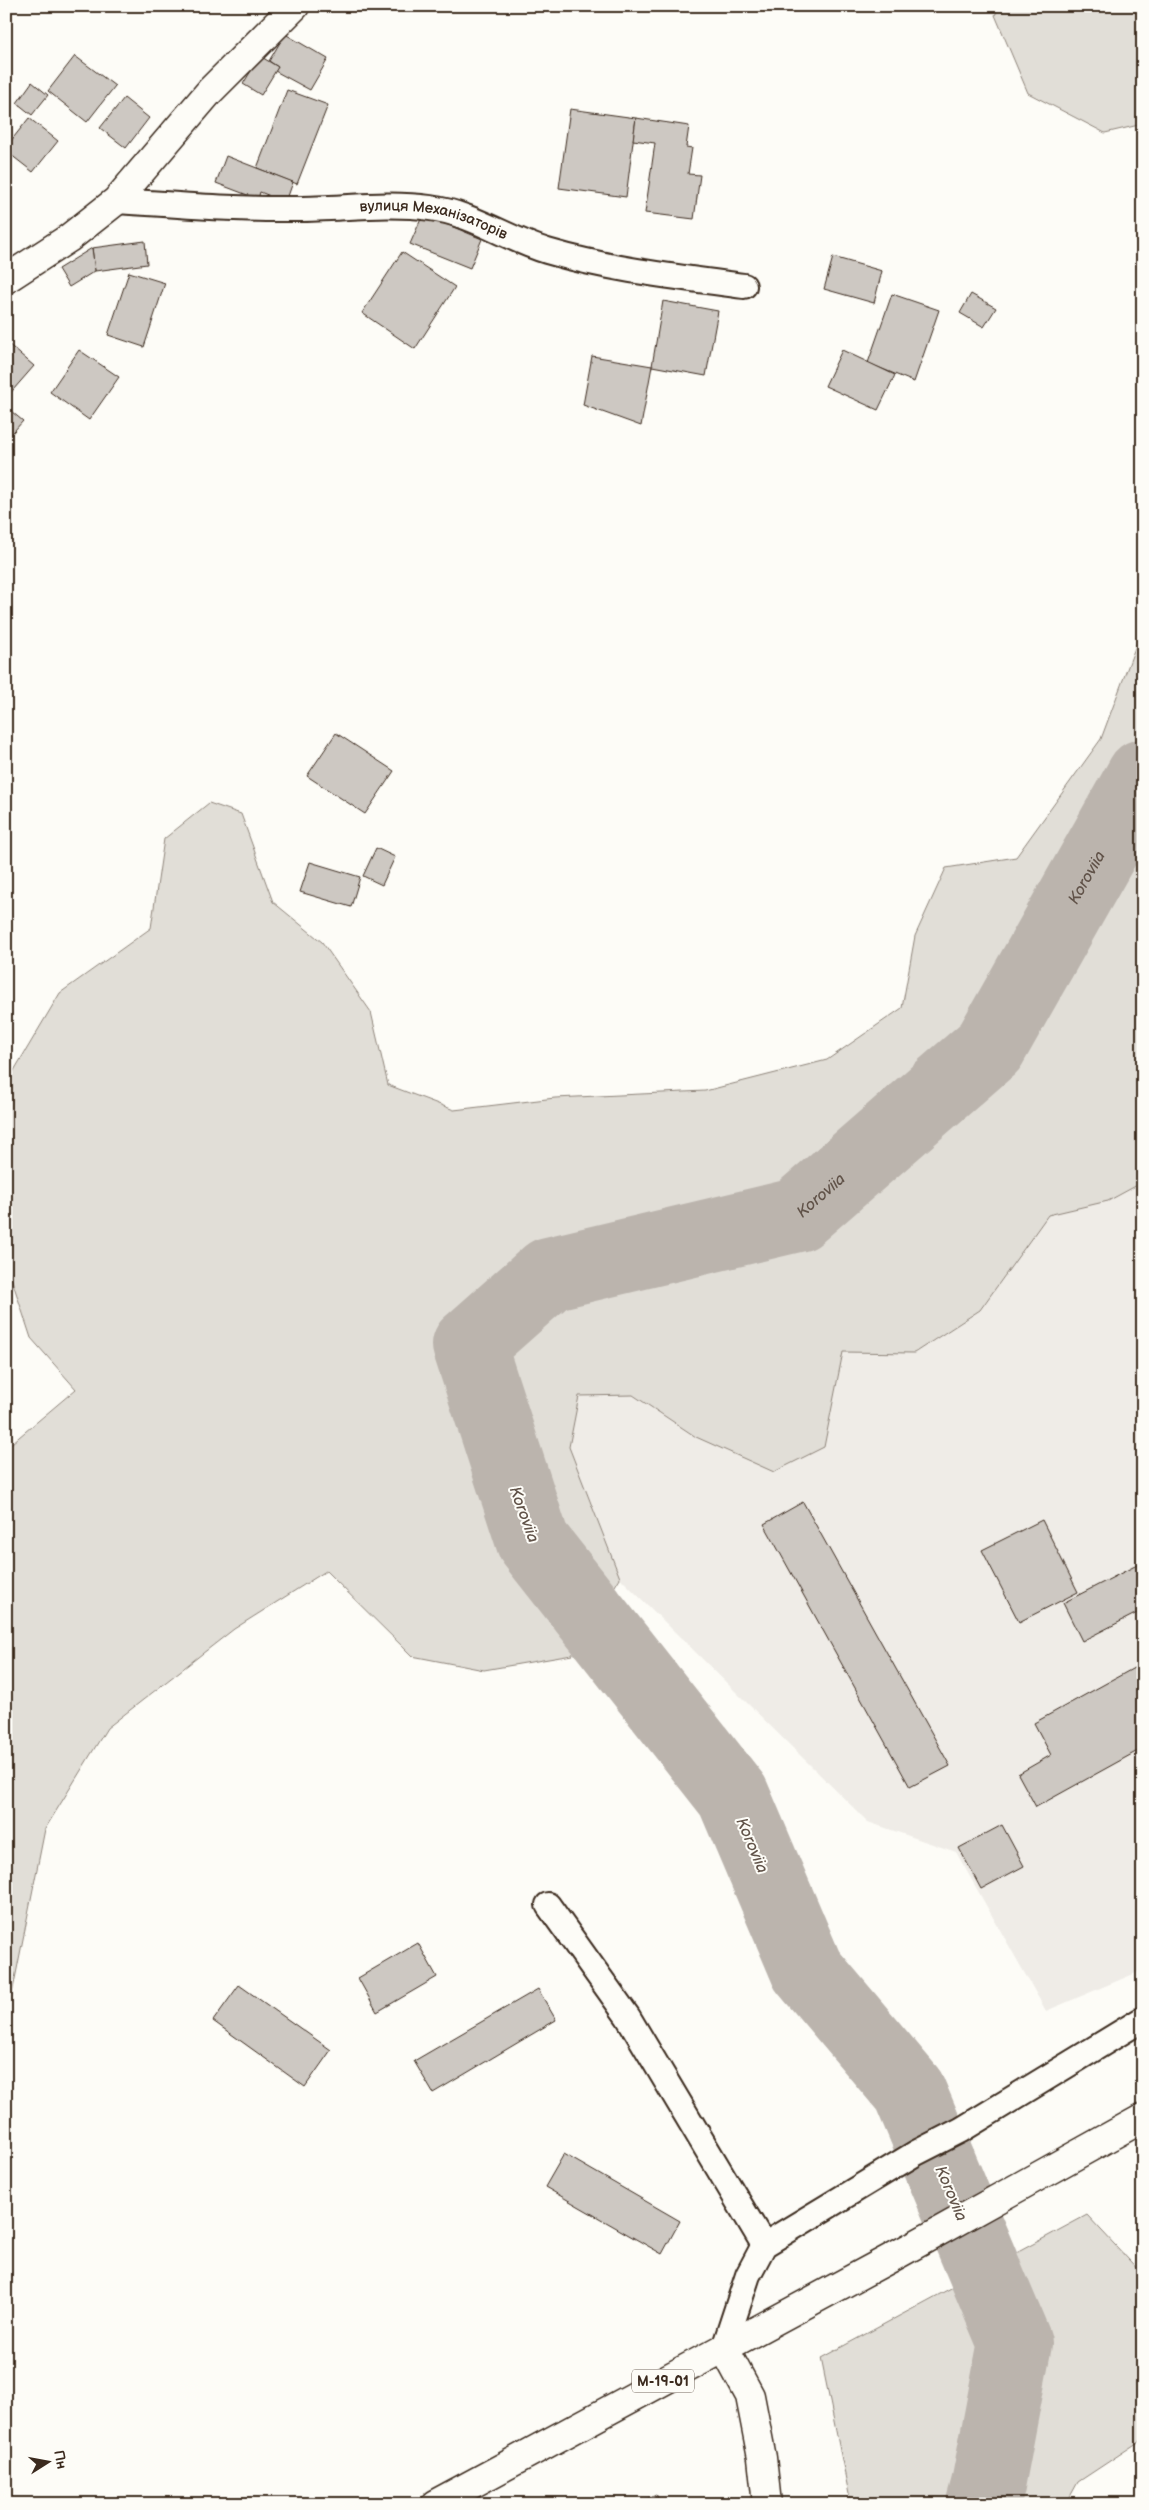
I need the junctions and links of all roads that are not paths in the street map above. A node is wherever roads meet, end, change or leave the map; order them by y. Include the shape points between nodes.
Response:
1 (295, 6) edge
2 (116, 201) junction
3 (6, 279) edge
4 (744, 286) dead end
5 (548, 1905) dead end
6 (1143, 2018) edge
7 (1143, 2118) edge
8 (764, 2245) junction
9 (724, 2348) junction
10 (435, 2504) edge
11 (767, 2504) edge

1 - 2 main road via 210,91
2 - 3 main road via 69,238
2 - 4 lane, вулиця Механізаторів via 266,210 403,205 432,208 478,222 524,244 582,261
5 - 8 lane via 628,2017
6 - 8 lane via 961,2130 916,2153
7 - 9 main road, М-19-01
8 - 9 lane via 748,2275
9 - 10 main road, М-19-01
9 - 11 main road via 750,2396

